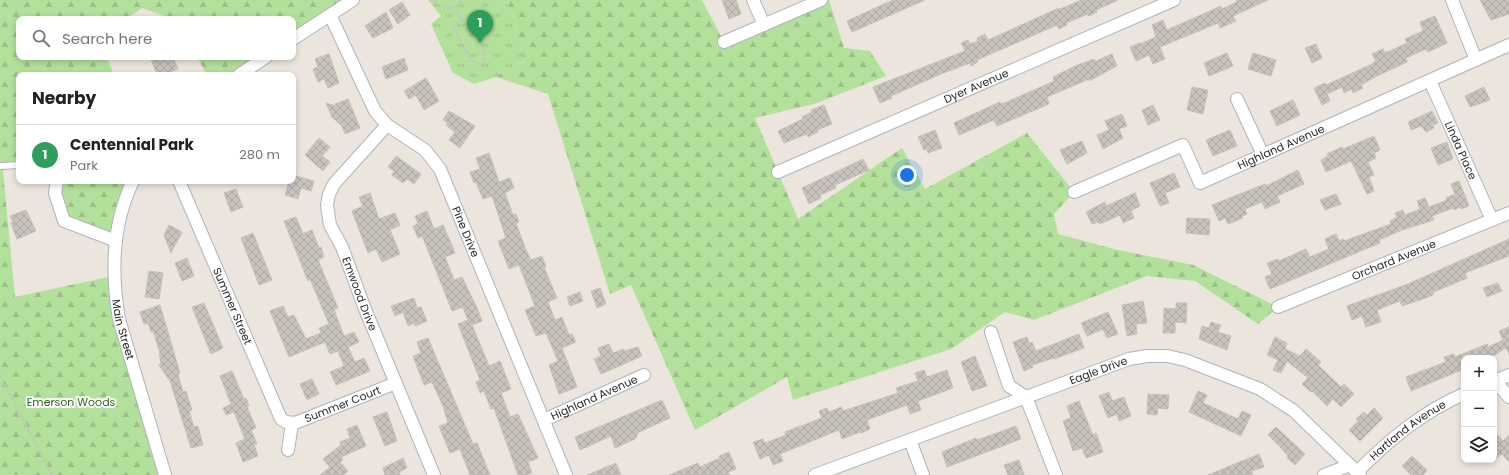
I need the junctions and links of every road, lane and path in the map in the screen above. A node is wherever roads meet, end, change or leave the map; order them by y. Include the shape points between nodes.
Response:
1 (353, 0) edge
2 (434, 0) edge
3 (462, 0) edge
4 (753, 0) edge
5 (821, 0) edge
6 (1174, 0) edge
7 (1452, 0) edge
8 (456, 7) junction
9 (330, 15) junction
10 (461, 22) junction
11 (764, 25) junction
12 (296, 37) edge
13 (724, 42) dead end
14 (1509, 45) edge
15 (262, 60) edge
16 (1476, 60) junction
17 (244, 72) edge
18 (1430, 80) junction
19 (1237, 99) dead end
20 (387, 125) junction
21 (1263, 156) junction
22 (16, 165) edge
23 (0, 166) edge
24 (778, 172) dead end
25 (56, 184) edge
26 (132, 184) edge
27 (180, 184) edge
28 (1074, 192) dead end
29 (1509, 213) edge
30 (1492, 220) junction
31 (116, 241) junction
32 (1278, 307) dead end
33 (991, 332) dead end
34 (0, 375) edge
35 (644, 375) dead end
36 (1509, 375) edge
37 (1497, 380) edge
38 (396, 384) junction
39 (1497, 384) edge
40 (1461, 396) edge
41 (1026, 397) junction
42 (1509, 397) edge
43 (544, 420) junction
44 (292, 424) junction
45 (910, 440) junction
46 (288, 450) dead end
47 (1355, 471) edge
48 (52, 475) edge
49 (165, 475) edge
50 (434, 475) edge
51 (566, 475) edge
52 (815, 475) edge
53 (923, 475) edge
54 (1056, 475) edge
55 (1324, 475) edge

1 - 9 street
2 - 8 path via 442,7
3 - 8 path
4 - 11 street
5 - 11 street
6 - 24 street, Dyer Avenue
7 - 16 street
8 - 10 path
9 - 12 street
9 - 20 street, Pine Drive via 375,111
10 - 10 path via 454,25 456,34 472,62 482,63 485,56 474,26 468,19
11 - 13 street
14 - 16 street, Highland Avenue
15 - 17 street
16 - 18 street, Highland Avenue
18 - 21 street, Highland Avenue
18 - 30 street, Linda Place
19 - 21 street
20 - 38 street, Emwood Drive via 334,184 327,206 330,225 342,247
20 - 43 street, Pine Drive via 425,150 440,169
21 - 28 street, Highland Avenue via 1200,184 1183,145
22 - 23 lane
25 - 31 street via 55,193 64,221
26 - 31 street, Main Street via 120,218
27 - 44 street, Summer Street via 278,414
29 - 30 street, Orchard Avenue
30 - 32 street, Orchard Avenue
31 - 49 street, Main Street via 113,276 119,319
33 - 41 street via 1009,386
34 - 48 path
35 - 43 street, Highland Avenue
36 - 37 street
38 - 44 street, Summer Court
38 - 50 street, Emwood Drive
39 - 42 street
40 - 47 street, Hartland Avenue via 1427,413 1402,430
41 - 45 street, Eagle Drive
41 - 47 street, Eagle Drive via 1129,359 1167,356 1185,360 1260,389 1276,398 1294,411
41 - 54 street
43 - 51 street, Pine Drive
44 - 46 street, Summer Court
45 - 52 street, Eagle Drive
45 - 53 street
47 - 55 street, Hartland Avenue

